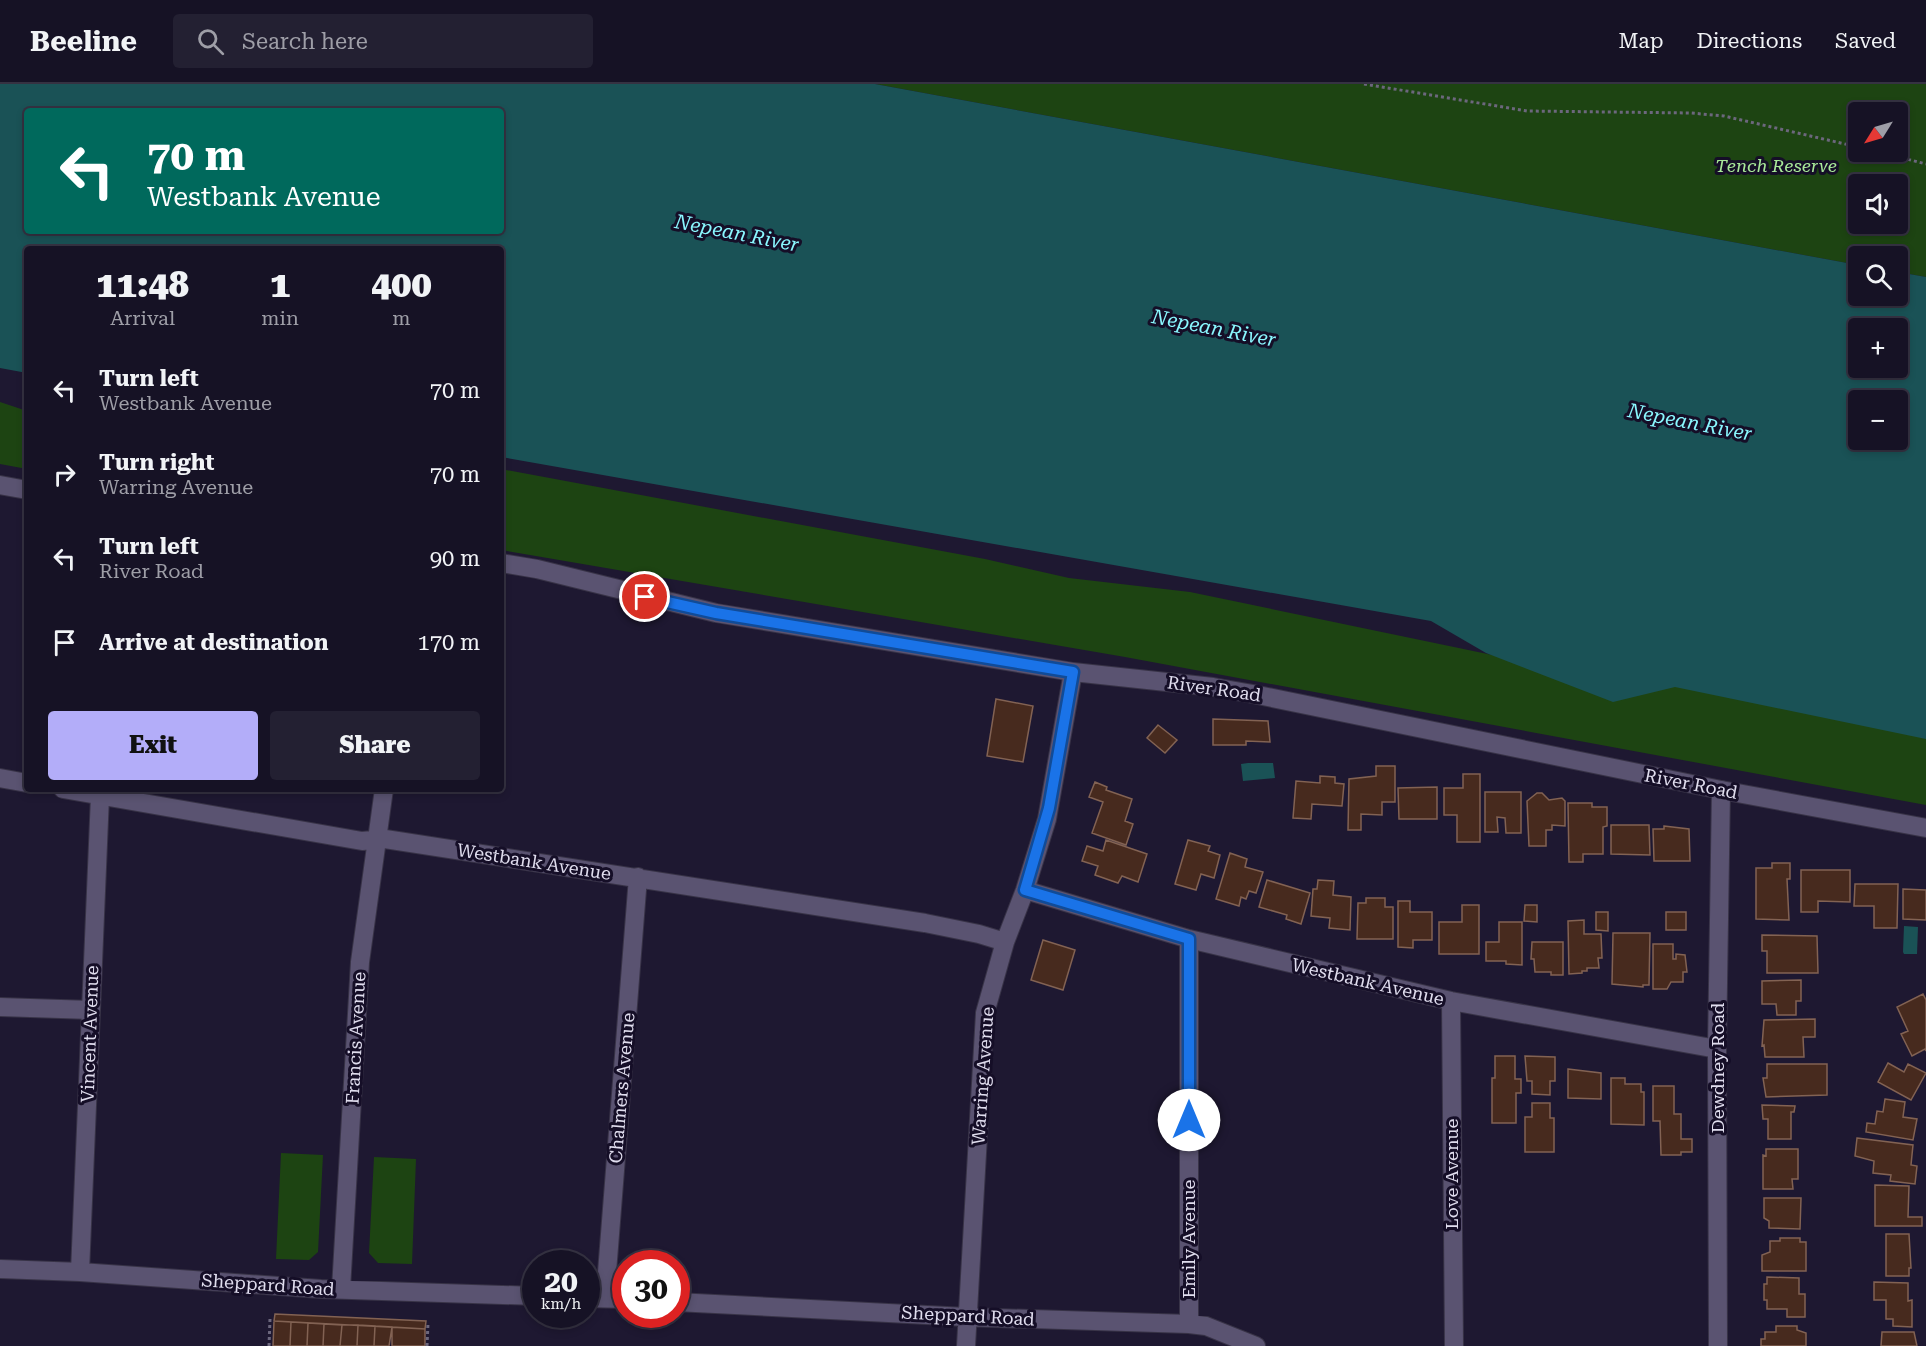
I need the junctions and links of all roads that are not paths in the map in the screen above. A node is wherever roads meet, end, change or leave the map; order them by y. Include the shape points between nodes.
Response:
1 (0, 485) edge
2 (24, 489) edge
3 (504, 564) edge
4 (1073, 672) junction
5 (0, 778) edge
6 (24, 782) edge
7 (1721, 790) junction
8 (79, 792) edge
9 (383, 792) edge
10 (100, 796) junction
11 (1926, 828) edge
12 (375, 840) junction
13 (639, 878) junction
14 (1025, 890) junction
15 (1189, 939) junction
16 (1005, 942) junction
17 (1451, 1001) junction
18 (0, 1007) edge
19 (92, 1010) junction
20 (1717, 1049) junction
21 (0, 1269) edge
22 (80, 1272) junction
23 (341, 1289) junction
24 (522, 1295) edge
25 (600, 1298) edge
26 (605, 1298) junction
27 (612, 1298) edge
28 (690, 1303) edge
29 (966, 1317) junction
30 (1190, 1323) junction
31 (966, 1346) edge
32 (1256, 1346) edge
33 (1454, 1346) edge
34 (1718, 1346) edge

1 - 2 street
3 - 4 street, River Road via 716,613
4 - 7 street, River Road via 1253,694
4 - 14 street, Warring Avenue via 1049,808
5 - 6 street
7 - 11 street, River Road
7 - 20 street, Dewdney Road
8 - 10 street, Westbank Avenue
9 - 12 street, Francis Avenue
10 - 12 street, Westbank Avenue via 362,841
10 - 19 street, Vincent Avenue
12 - 13 street, Westbank Avenue
12 - 23 street, Francis Avenue via 360,962
13 - 16 street, Westbank Avenue via 925,924
13 - 26 street, Chalmers Avenue
14 - 15 street, Westbank Avenue
14 - 16 street, Warring Avenue
15 - 17 street, Westbank Avenue
15 - 30 street, Emily Avenue
16 - 29 street, Warring Avenue via 984,1023
17 - 20 street, Westbank Avenue
17 - 33 street, Love Avenue
18 - 19 street
19 - 22 street, Vincent Avenue
20 - 34 street, Dewdney Road
21 - 22 street, Sheppard Road
22 - 23 street, Sheppard Road
23 - 24 street, Sheppard Road
25 - 26 street
26 - 27 street
28 - 29 street, Sheppard Road
29 - 30 street, Sheppard Road
29 - 31 street, Warring Avenue
30 - 32 street, Sheppard Road

